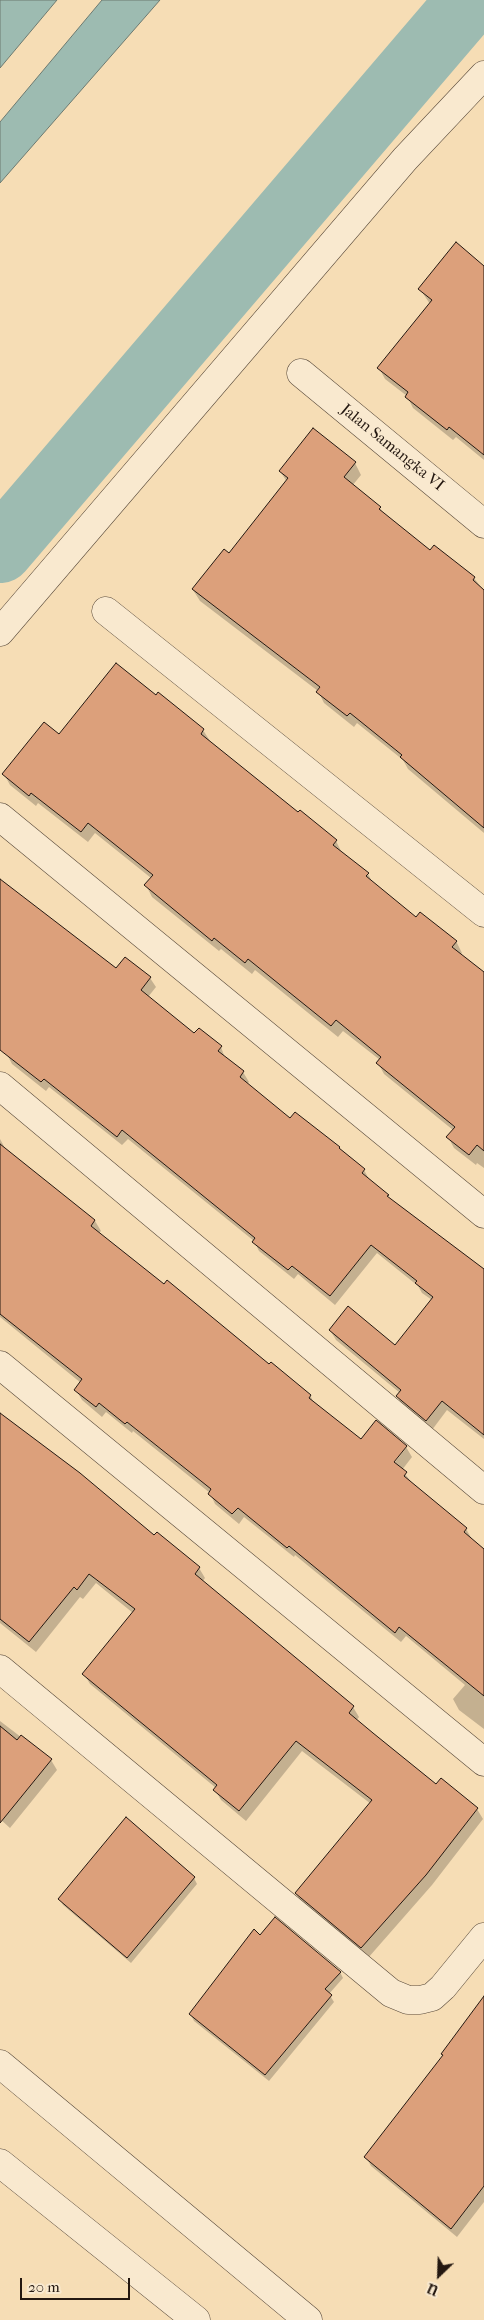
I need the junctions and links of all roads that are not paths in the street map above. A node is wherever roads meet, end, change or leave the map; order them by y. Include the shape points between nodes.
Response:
1 (484, 75) edge
2 (301, 373) dead end
3 (484, 524) edge
4 (106, 611) dead end
5 (0, 632) edge
6 (0, 817) edge
7 (484, 913) edge
8 (0, 1086) edge
9 (484, 1214) edge
10 (0, 1365) edge
11 (484, 1490) edge
12 (0, 1669) edge
13 (484, 1762) edge
14 (484, 1937) edge
15 (0, 2064) edge
16 (0, 2163) edge
17 (196, 2320) edge
18 (308, 2320) edge

1 - 5 street via 405,160
2 - 3 street, Jalan Samangka VI
4 - 7 street
6 - 9 street
8 - 11 street
10 - 13 street
12 - 14 street via 392,1993 408,2000 432,1997
15 - 18 street
16 - 17 street

